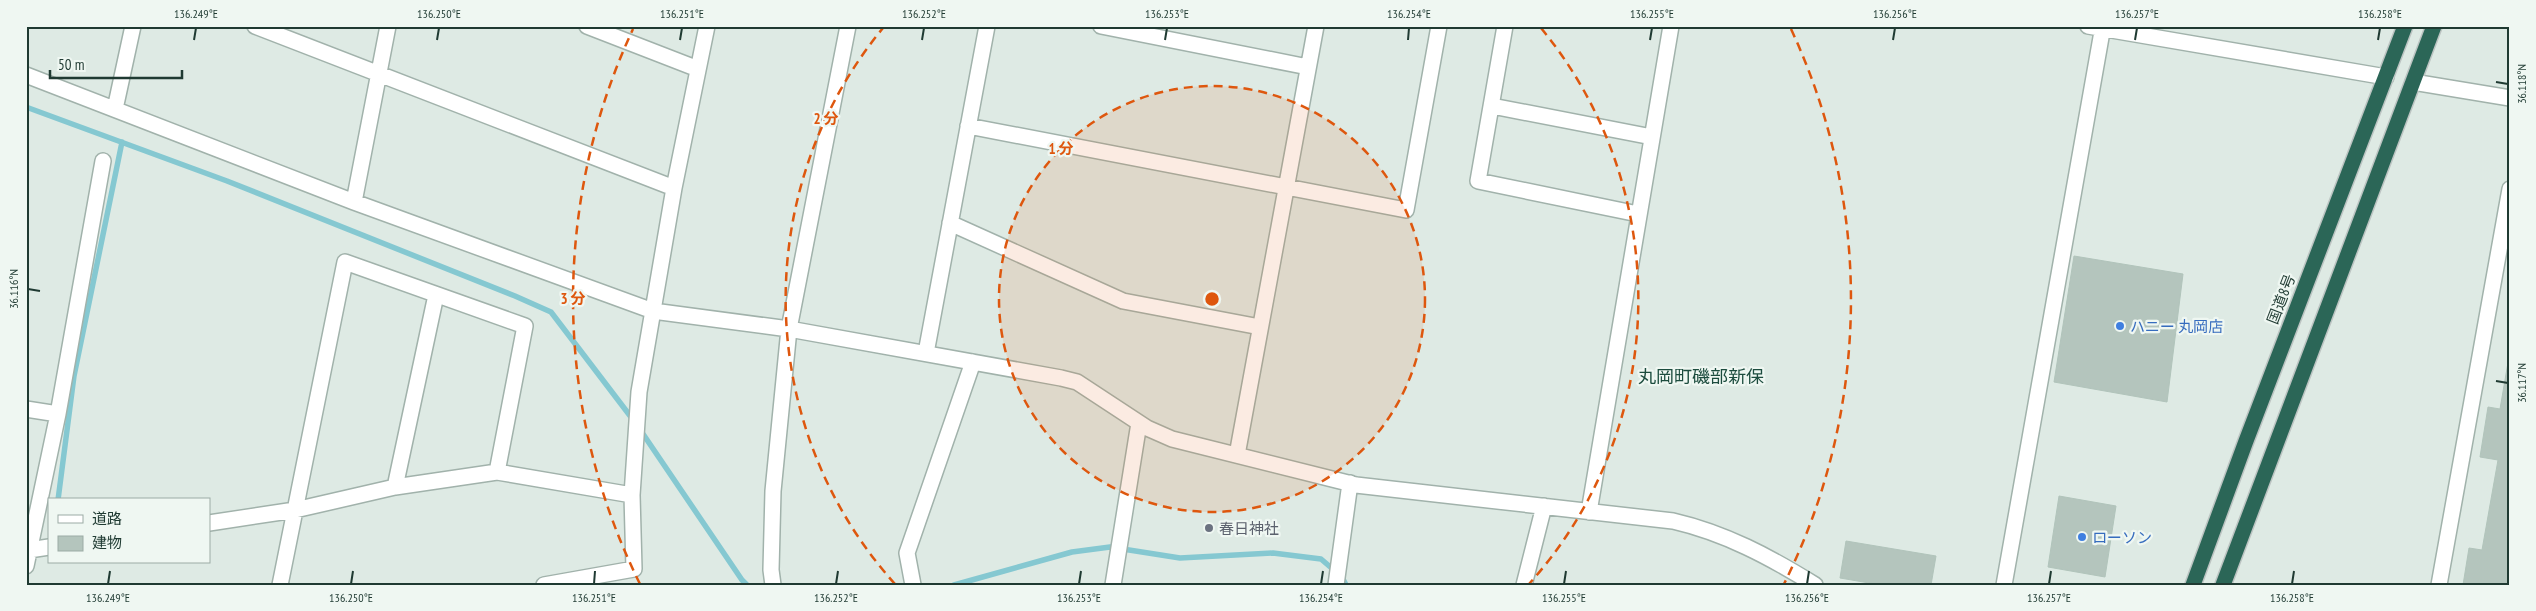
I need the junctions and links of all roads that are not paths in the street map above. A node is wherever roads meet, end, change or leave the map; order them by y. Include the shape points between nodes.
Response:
1 (133, 26) edge
2 (256, 26) edge
3 (388, 26) edge
4 (587, 26) edge
5 (706, 26) edge
6 (848, 26) edge
7 (987, 26) edge
8 (1101, 26) edge
9 (1316, 26) edge
10 (1438, 26) edge
11 (1505, 26) edge
12 (1671, 26) edge
13 (2405, 26) edge
14 (2434, 26) edge
15 (2098, 27) edge
16 (1308, 67) junction
17 (698, 69) junction
18 (379, 72) junction
19 (26, 75) edge
20 (2386, 77) junction
21 (2413, 82) junction
22 (2510, 98) edge
23 (1492, 106) junction
24 (115, 109) junction
25 (968, 126) junction
26 (1652, 137) junction
27 (103, 161) dead end
28 (1286, 187) junction
29 (674, 188) junction
30 (2510, 189) edge
31 (354, 202) junction
32 (1638, 214) junction
33 (950, 223) junction
34 (436, 295) junction
35 (653, 311) junction
36 (1260, 327) junction
37 (789, 329) junction
38 (926, 353) junction
39 (973, 362) junction
40 (26, 409) edge
41 (58, 414) junction
42 (1139, 422) junction
43 (1237, 455) junction
44 (497, 472) junction
45 (1350, 483) junction
46 (395, 487) junction
47 (632, 495) junction
48 (1544, 506) junction
49 (295, 510) junction
50 (1589, 512) junction
51 (210, 523) edge
52 (48, 547) edge
53 (29, 550) junction
54 (26, 566) edge
55 (1336, 583) edge
56 (280, 585) edge
57 (544, 585) edge
58 (773, 585) edge
59 (913, 585) edge
60 (1113, 585) edge
61 (1524, 585) edge
62 (1814, 585) edge
63 (2004, 585) edge
64 (2193, 585) edge
65 (2223, 585) edge
66 (2439, 585) edge

1 - 24 street
2 - 18 street
3 - 18 street
4 - 17 street
5 - 17 street
6 - 37 street
7 - 25 street
8 - 16 street
9 - 16 street
10 - 28 street via 1406,210
11 - 23 street
12 - 26 street
13 - 20 highway, 国道8号
14 - 21 highway
15 - 20 street
15 - 63 street
16 - 28 street
17 - 29 street
18 - 29 street
18 - 31 street
19 - 24 street
20 - 64 highway, 国道8号
21 - 22 street
21 - 65 highway
23 - 26 street
23 - 32 street via 1478,181
24 - 31 street
25 - 28 street
25 - 33 street
26 - 32 street
27 - 41 street
28 - 36 street
29 - 35 street
30 - 66 street
31 - 35 street
32 - 50 street
33 - 36 street via 1124,301
33 - 38 street
34 - 44 street via 524,326
34 - 46 street
34 - 49 street via 345,262
35 - 37 street
35 - 47 street via 639,392
36 - 43 street
37 - 38 street
37 - 58 street via 773,490
38 - 39 street
39 - 42 street via 1077,382
39 - 59 street via 908,553
40 - 41 street
41 - 53 street
42 - 43 street via 1172,439
42 - 60 street
43 - 45 street
44 - 46 street
44 - 47 street
45 - 48 street
45 - 55 street
46 - 49 street
47 - 57 street via 634,569
48 - 50 street
48 - 61 street
49 - 51 street
49 - 56 street
50 - 62 street via 1673,521 1704,528 1771,559
52 - 53 street
53 - 54 street

